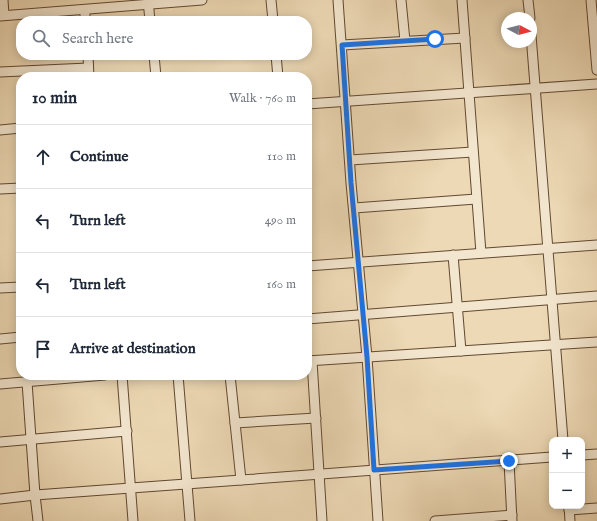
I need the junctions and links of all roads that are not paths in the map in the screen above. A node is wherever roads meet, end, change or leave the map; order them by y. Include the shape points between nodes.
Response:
1 (3, 0) edge
2 (202, 0) edge
3 (271, 0) edge
4 (338, 0) edge
5 (401, 0) edge
6 (462, 0) edge
7 (528, 0) edge
8 (591, 0) edge
9 (148, 2) edge
10 (84, 10) junction
11 (529, 12) edge
12 (2, 15) edge
13 (85, 16) edge
14 (149, 16) edge
15 (273, 16) edge
16 (595, 18) edge
17 (465, 38) junction
18 (405, 41) junction
19 (342, 45) junction
20 (532, 48) edge
21 (88, 60) edge
22 (154, 60) edge
23 (276, 60) edge
24 (597, 70) edge
25 (0, 72) edge
26 (16, 72) edge
27 (89, 72) edge
28 (156, 72) edge
29 (278, 72) edge
30 (597, 84) edge
31 (536, 88) junction
32 (469, 93) junction
33 (346, 101) junction
34 (312, 104) edge
35 (16, 128) edge
36 (0, 130) edge
37 (474, 152) junction
38 (350, 160) junction
39 (16, 188) edge
40 (0, 189) edge
41 (476, 199) junction
42 (354, 208) junction
43 (597, 245) edge
44 (548, 249) junction
45 (481, 253) junction
46 (453, 256) junction
47 (358, 262) junction
48 (312, 266) edge
49 (16, 287) edge
50 (0, 288) edge
51 (597, 296) edge
52 (551, 300) junction
53 (458, 308) junction
54 (364, 316) junction
55 (312, 320) edge
56 (16, 338) edge
57 (0, 339) edge
58 (597, 342) edge
59 (555, 346) junction
60 (461, 352) junction
61 (367, 357) junction
62 (312, 361) edge
63 (39, 380) edge
64 (122, 380) edge
65 (178, 380) edge
66 (230, 380) edge
67 (311, 380) edge
68 (27, 382) junction
69 (0, 384) edge
70 (316, 418) junction
71 (234, 423) junction
72 (127, 430) junction
73 (563, 437) edge
74 (32, 440) junction
75 (0, 442) edge
76 (597, 454) edge
77 (585, 455) edge
78 (549, 458) edge
79 (509, 461) junction
80 (374, 470) junction
81 (320, 475) junction
82 (241, 480) junction
83 (188, 484) junction
84 (131, 489) junction
85 (35, 495) junction
86 (0, 499) edge
87 (585, 508) edge
88 (597, 508) edge
89 (569, 509) edge
90 (512, 518) edge
91 (38, 521) edge
92 (133, 521) edge
93 (190, 521) edge
94 (322, 521) edge
95 (378, 521) edge
96 (431, 521) edge
97 (435, 521) edge
98 (570, 521) edge

1 - 12 street
2 - 9 street
3 - 15 street
4 - 19 street
5 - 18 street
6 - 17 street
7 - 11 street
8 - 16 street
9 - 10 street
9 - 14 street
10 - 12 street
10 - 13 street
16 - 24 street
17 - 18 street
17 - 32 street
18 - 19 street
19 - 33 street
20 - 31 street
21 - 27 street
22 - 28 street
23 - 29 street
25 - 26 street
30 - 31 street
31 - 32 street
31 - 44 street
32 - 33 street
32 - 37 street
33 - 34 street
33 - 38 street
35 - 36 street
37 - 38 street
37 - 41 street
38 - 42 street
39 - 40 street
41 - 42 street
41 - 45 street
42 - 47 street
43 - 44 street
44 - 45 street
44 - 52 street
45 - 46 street
46 - 47 street
46 - 53 street
47 - 48 street
47 - 54 street
49 - 50 street
51 - 52 street
52 - 53 street
52 - 59 street
53 - 54 street
53 - 60 street
54 - 55 street
54 - 61 street
56 - 57 street
58 - 59 street
59 - 60 street
59 - 73 street
60 - 61 street
61 - 62 street
61 - 80 street
63 - 68 street
64 - 72 street
65 - 83 street
66 - 71 street
67 - 70 street
68 - 69 street
68 - 74 street
70 - 71 street
70 - 81 street
71 - 82 street
72 - 74 street
72 - 84 street
74 - 75 street
74 - 85 street
76 - 77 street
78 - 79 street
79 - 80 street
79 - 90 street
80 - 81 street
80 - 95 street
81 - 82 street
81 - 94 street
82 - 83 street
83 - 84 street
83 - 93 street
84 - 85 street
84 - 92 street
85 - 86 street
85 - 91 street
87 - 88 street
89 - 98 street
90 - 97 street
96 - 97 street

